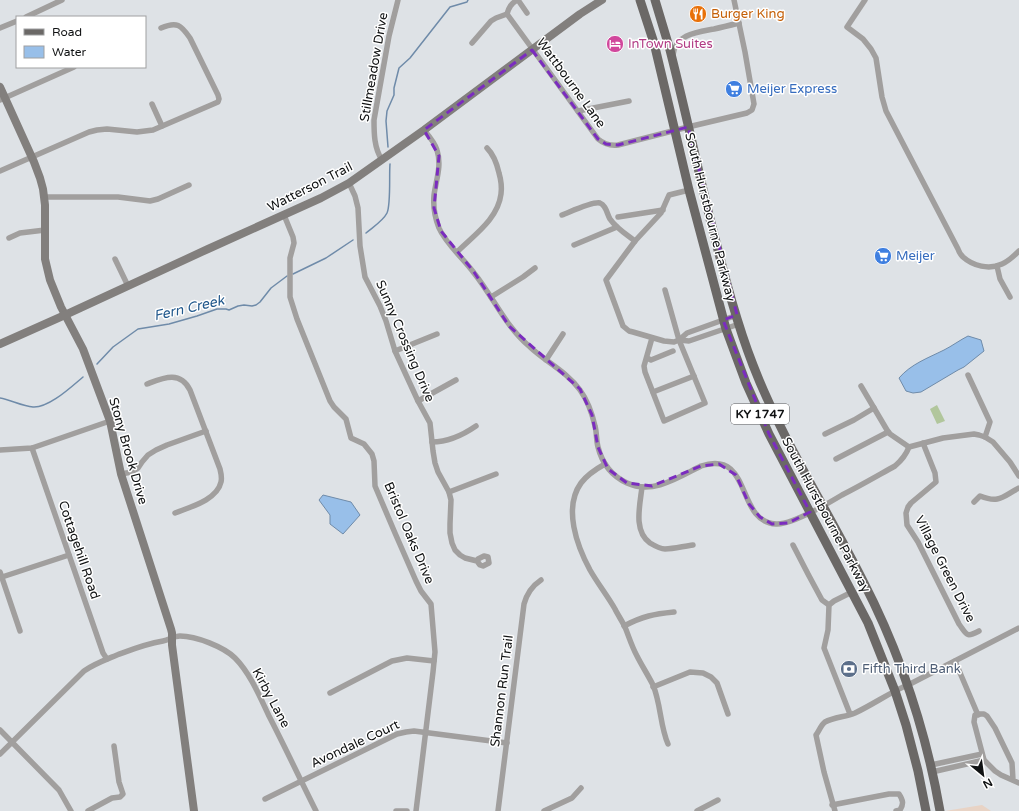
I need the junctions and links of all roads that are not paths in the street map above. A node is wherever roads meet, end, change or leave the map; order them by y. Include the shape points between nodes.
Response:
1 (62, 0) edge
2 (398, 0) edge
3 (518, 0) edge
4 (602, 0) edge
5 (640, 0) edge
6 (655, 0) edge
7 (734, 0) edge
8 (865, 0) edge
9 (527, 13) dead end
10 (507, 14) junction
11 (28, 16) edge
12 (16, 21) edge
13 (739, 23) junction
14 (0, 28) edge
15 (161, 28) dead end
16 (472, 43) dead end
17 (532, 50) junction
18 (673, 63) junction
19 (72, 68) edge
20 (0, 87) edge
21 (2, 99) edge
22 (629, 100) dead end
23 (152, 104) dead end
24 (578, 111) junction
25 (162, 126) junction
26 (688, 127) junction
27 (424, 130) junction
28 (675, 130) junction
29 (488, 148) dead end
30 (32, 157) junction
31 (382, 160) junction
32 (0, 170) edge
33 (349, 183) junction
34 (189, 185) dead end
35 (688, 190) junction
36 (44, 197) junction
37 (663, 210) junction
38 (284, 215) junction
39 (562, 215) dead end
40 (618, 217) dead end
41 (618, 227) junction
42 (45, 230) junction
43 (9, 238) dead end
44 (635, 241) junction
45 (574, 244) dead end
46 (1019, 251) edge
47 (457, 252) junction
48 (115, 259) dead end
49 (997, 266) junction
50 (534, 268) dead end
51 (128, 286) junction
52 (665, 290) dead end
53 (491, 297) junction
54 (1010, 297) dead end
55 (65, 315) junction
56 (738, 320) junction
57 (725, 324) junction
58 (437, 334) dead end
59 (563, 334) dead end
60 (652, 338) junction
61 (679, 340) junction
62 (0, 344) edge
63 (395, 351) junction
64 (673, 351) dead end
65 (646, 358) junction
66 (546, 360) junction
67 (694, 376) junction
68 (968, 376) dead end
69 (456, 380) dead end
70 (147, 384) dead end
71 (861, 386) dead end
72 (653, 392) junction
73 (418, 401) junction
74 (874, 408) junction
75 (110, 421) junction
76 (476, 426) dead end
77 (206, 432) junction
78 (888, 432) junction
79 (825, 434) dead end
80 (985, 437) junction
81 (432, 442) junction
82 (923, 443) junction
83 (909, 447) junction
84 (32, 448) junction
85 (0, 450) edge
86 (836, 459) dead end
87 (605, 464) junction
88 (121, 474) junction
89 (496, 474) dead end
90 (1019, 476) edge
91 (642, 487) junction
92 (1019, 488) edge
93 (449, 492) junction
94 (974, 502) dead end
95 (823, 506) junction
96 (810, 512) junction
97 (175, 513) dead end
98 (693, 545) dead end
99 (793, 545) dead end
100 (69, 555) junction
101 (477, 561) dead end
102 (1, 575) edge
103 (541, 580) dead end
104 (852, 592) junction
105 (829, 605) junction
106 (674, 612) dead end
107 (624, 626) junction
108 (1019, 628) edge
109 (980, 631) dead end
110 (20, 632) dead end
111 (172, 638) junction
112 (107, 660) junction
113 (434, 661) junction
114 (955, 661) junction
115 (907, 685) junction
116 (653, 687) junction
117 (894, 691) junction
118 (330, 693) dead end
119 (728, 714) dead end
120 (850, 714) junction
121 (978, 714) junction
122 (0, 730) edge
123 (426, 733) junction
124 (11, 742) junction
125 (506, 743) junction
126 (668, 744) dead end
127 (114, 746) dead end
128 (0, 754) edge
129 (982, 754) junction
130 (984, 760) junction
131 (932, 769) junction
132 (1013, 780) junction
133 (301, 781) junction
134 (1019, 783) edge
135 (581, 788) dead end
136 (265, 799) dead end
137 (718, 800) dead end
138 (832, 805) junction
139 (71, 811) edge
140 (88, 811) edge
141 (194, 811) edge
142 (316, 811) edge
143 (396, 811) edge
144 (408, 811) edge
145 (416, 811) edge
146 (498, 811) edge
147 (544, 811) edge
148 (697, 811) edge
149 (835, 811) edge
150 (896, 811) edge
151 (926, 811) edge
152 (940, 811) edge

1 - 11 street
2 - 31 street, Stillmeadow Drive via 374,120 374,131
3 - 9 street
3 - 10 street via 508,8
4 - 17 street, Watterson Trail
5 - 28 main road, South Hurstbourne Parkway / KY 1747 via 654,43
6 - 18 main road, South Hurstbourne Parkway / KY 1747
7 - 13 street
8 - 49 street via 847,27 863,38 876,58 886,111 963,257 975,264
10 - 16 street via 491,21
10 - 17 street, Wattbourne Lane
12 - 14 street
13 - 18 street via 684,36 674,50
13 - 26 street, Wattbourne Lane via 753,108 747,113
15 - 25 street via 175,24 184,30 219,100
17 - 24 street, Wattbourne Lane
17 - 27 street, Watterson Trail
18 - 26 main road, South Hurstbourne Parkway / KY 1747
19 - 21 street
20 - 21 street, Stony Brook Drive
21 - 30 street, Stony Brook Drive
22 - 24 street
23 - 25 street
24 - 28 street, Wattbourne Lane via 598,139 612,146
25 - 30 street via 137,132 97,130
26 - 28 street, Wattbourne Lane
26 - 56 main road, South Hurstbourne Parkway / KY 1747 via 726,282
27 - 31 street, Watterson Trail
27 - 47 street via 439,156 434,196 435,216 447,241
28 - 35 main road, South Hurstbourne Parkway / KY 1747
29 - 47 street via 496,162 500,179 499,205 488,222
30 - 32 street
30 - 36 street, Stony Brook Drive
31 - 33 street, Watterson Trail
33 - 38 street, Watterson Trail
33 - 63 street, Sunny Crossing Drive via 358,208 365,277 380,306
34 - 36 street via 150,201 118,197
35 - 37 street via 668,195
35 - 57 main road, South Hurstbourne Parkway / KY 1747
36 - 42 street, Stony Brook Drive
37 - 40 street
37 - 44 street
38 - 51 street, Watterson Trail
38 - 113 street, Bristol Oaks Drive via 294,243 290,258 290,297 294,309 330,401 346,419 351,438 364,444 372,454 375,486 416,581 431,604
39 - 41 street via 593,203 600,203
41 - 44 street
41 - 45 street
42 - 43 street via 20,233
42 - 55 street, Stony Brook Drive via 46,268
44 - 60 street via 606,280 626,329
46 - 49 street via 1011,259
47 - 53 street
48 - 51 street
49 - 54 street via 1000,279
50 - 53 street
51 - 55 street, Watterson Trail
52 - 61 street
53 - 66 street via 517,335
55 - 62 street, Watterson Trail
55 - 75 street, Stony Brook Drive via 83,349
56 - 57 street
56 - 57 street
56 - 95 main road, South Hurstbourne Parkway / KY 1747 via 753,364 779,424
57 - 61 street via 687,333
57 - 61 street via 689,341
57 - 96 main road, South Hurstbourne Parkway / KY 1747 via 746,383 769,434
58 - 63 street
59 - 66 street
60 - 61 street via 674,342
60 - 65 street
61 - 67 street
63 - 73 street, Sunny Crossing Drive
64 - 65 street via 651,360
65 - 72 street via 645,372
66 - 87 street via 568,377 583,394 592,415 598,447
67 - 72 street
67 - 72 street via 705,403 664,421
68 - 80 street via 990,422
69 - 73 street
70 - 77 street via 165,378 182,379 186,382
71 - 74 street
73 - 81 street, Sunny Crossing Drive via 430,423
74 - 78 street
74 - 79 street
75 - 84 street
75 - 88 street, Stony Brook Drive
76 - 81 street via 459,436
77 - 88 street via 156,450 148,455 138,468
77 - 97 street via 220,469 220,486 202,502
78 - 83 street
78 - 86 street
80 - 82 street via 974,434
80 - 90 street via 1002,452
81 - 93 street, Sunny Crossing Drive via 435,464
82 - 83 street
82 - 109 street, Village Green Drive via 936,482 908,507 907,525 965,633 972,635
83 - 95 street via 895,466
84 - 85 street
84 - 100 street, Cottagehill Road
87 - 91 street via 627,483
87 - 107 street via 590,473 580,484 574,502 574,523 585,561
88 - 111 street, Stony Brook Drive via 172,629
89 - 93 street
91 - 96 street via 661,485 706,464 720,464 736,475 753,510 768,523 788,523
91 - 98 street via 639,523 647,540 662,549
92 - 94 street via 998,500 980,496
93 - 101 street, Sunny Crossing Drive via 452,544 460,555
95 - 96 street
95 - 115 main road, South Hurstbourne Parkway / KY 1747 via 864,582
96 - 104 main road, South Hurstbourne Parkway / KY 1747
99 - 105 street via 822,600
100 - 102 street
100 - 112 street, Cottagehill Road
102 - 110 street
103 - 125 street, Shannon Run Trail via 530,589 524,604
104 - 105 street
104 - 117 main road, South Hurstbourne Parkway / KY 1747 via 868,622
105 - 120 street via 824,648
106 - 107 street via 651,615
107 - 116 street
108 - 114 street
111 - 112 street, Kirby Lane via 144,645
111 - 133 street, Kirby Lane via 185,636 203,641 224,649 239,662 249,676
111 - 141 street, Stony Brook Drive
112 - 124 street, Kirby Lane via 84,671
113 - 118 street via 407,658 392,661
113 - 123 street, Bristol Oaks Drive
114 - 115 street
114 - 121 street
115 - 117 street
115 - 131 main road, South Hurstbourne Parkway / KY 1747
116 - 119 street via 690,672 703,673 717,683
116 - 126 street
117 - 120 street
117 - 151 main road, South Hurstbourne Parkway / KY 1747 via 906,725
120 - 138 street via 826,722 816,735
121 - 129 street via 974,722
121 - 132 street via 987,716 995,728 1012,763
122 - 124 street
123 - 125 street, Avondale Court
123 - 133 street, Avondale Court via 409,731 397,734
123 - 145 street, Bristol Oaks Drive
124 - 128 street, Kirby Lane
124 - 139 street via 59,790
125 - 146 street, Shannon Run Trail
127 - 140 street via 122,794
129 - 130 street
129 - 131 street
130 - 131 street
130 - 132 street via 995,771
131 - 152 main road, South Hurstbourne Parkway / KY 1747
132 - 134 street
133 - 136 street, Avondale Court
133 - 142 street, Kirby Lane
135 - 147 street via 572,798
137 - 148 street
138 - 149 street
138 - 150 street via 899,794 903,806
143 - 144 street

